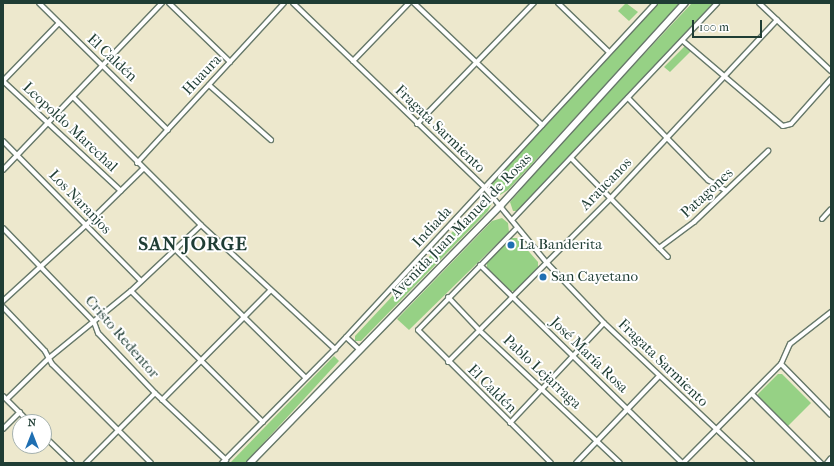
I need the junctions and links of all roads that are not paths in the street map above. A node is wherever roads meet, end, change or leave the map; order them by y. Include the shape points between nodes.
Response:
1 (40, 3) edge
2 (162, 3) edge
3 (169, 3) edge
4 (284, 3) edge
5 (293, 3) edge
6 (408, 3) edge
7 (414, 3) edge
8 (534, 3) edge
9 (558, 3) edge
10 (655, 3) edge
11 (685, 3) edge
12 (717, 3) edge
13 (759, 3) edge
14 (778, 20) junction
15 (58, 24) junction
16 (683, 41) junction
17 (609, 52) junction
18 (354, 61) junction
19 (230, 62) junction
20 (476, 64) junction
21 (104, 67) junction
22 (831, 71) edge
23 (723, 77) junction
24 (831, 79) edge
25 (3, 81) edge
26 (209, 85) junction
27 (73, 97) junction
28 (628, 98) junction
29 (49, 122) junction
30 (417, 124) junction
31 (542, 125) junction
32 (168, 130) junction
33 (666, 138) junction
34 (271, 140) dead end
35 (3, 141) edge
36 (768, 151) dead end
37 (17, 155) junction
38 (572, 159) junction
39 (137, 163) junction
40 (143, 169) junction
41 (3, 170) edge
42 (485, 188) junction
43 (121, 191) junction
44 (726, 191) junction
45 (610, 199) junction
46 (501, 205) junction
47 (831, 209) edge
48 (822, 219) dead end
49 (512, 220) junction
50 (86, 225) junction
51 (201, 225) junction
52 (3, 228) edge
53 (517, 228) junction
54 (659, 248) junction
55 (176, 250) junction
56 (668, 257) dead end
57 (546, 262) junction
58 (41, 266) junction
59 (480, 266) junction
60 (140, 280) junction
61 (131, 291) junction
62 (270, 291) junction
63 (448, 297) junction
64 (514, 297) junction
65 (3, 301) edge
66 (3, 307) edge
67 (831, 312) edge
68 (244, 317) junction
69 (94, 322) junction
70 (604, 323) junction
71 (480, 331) junction
72 (346, 337) junction
73 (335, 349) junction
74 (360, 350) junction
75 (572, 357) junction
76 (49, 358) junction
77 (201, 360) junction
78 (448, 362) junction
79 (781, 364) junction
80 (659, 376) junction
81 (306, 378) junction
82 (543, 388) junction
83 (155, 393) junction
84 (752, 394) junction
85 (5, 398) edge
86 (162, 400) junction
87 (627, 409) junction
88 (20, 412) joint
89 (831, 414) edge
90 (263, 422) junction
91 (510, 423) junction
92 (3, 429) edge
93 (715, 429) junction
94 (118, 430) junction
95 (597, 440) junction
96 (52, 444) edge
97 (831, 458) edge
98 (224, 461) edge
99 (72, 463) edge
100 (86, 463) edge
101 (150, 463) edge
102 (250, 463) edge
103 (551, 463) edge
104 (576, 463) edge
105 (620, 463) edge
106 (683, 463) edge
107 (752, 463) edge
108 (821, 463) edge
109 (827, 463) edge

1 - 15 street, El Caldén
2 - 21 street
3 - 19 street
4 - 19 street, Huaura
5 - 18 street, Fragata Sarmiento
6 - 18 street
7 - 20 street
8 - 20 street
9 - 17 street
10 - 17 street, Indiada
11 - 46 main road, Avenida Juan Manuel de Rosas
12 - 16 street
13 - 14 street
14 - 22 street
14 - 23 street, Araucanos
15 - 21 street, El Caldén
15 - 25 street
16 - 23 street
16 - 28 street
17 - 31 street, Indiada
18 - 30 street, Fragata Sarmiento
19 - 26 street, Huaura
20 - 30 street
20 - 31 street
21 - 27 street
21 - 32 street, El Caldén
23 - 24 street via 783,126 791,124
23 - 33 street, Araucanos
25 - 29 street, Leopoldo Marechal
26 - 32 street, Huaura
26 - 34 street
27 - 29 street
27 - 39 street
28 - 33 street
28 - 38 street
29 - 37 street
29 - 43 street, Leopoldo Marechal
30 - 42 street, Fragata Sarmiento
31 - 42 street, Indiada
32 - 39 street, Huaura
33 - 44 street via 708,180
33 - 45 street, Araucanos
35 - 37 street, Los Naranjos
36 - 44 street, Patagones
37 - 41 street
37 - 50 street, Los Naranjos
38 - 45 street
38 - 49 street
39 - 40 street
40 - 43 street
40 - 51 street
42 - 46 street, Fragata Sarmiento
42 - 72 street, Indiada
43 - 50 street
44 - 54 street, Patagones via 694,222
45 - 54 street
45 - 57 street, Araucanos
46 - 49 street, Fragata Sarmiento
46 - 74 main road, Avenida Juan Manuel de Rosas
47 - 48 street
49 - 53 street, Fragata Sarmiento
50 - 58 street
50 - 60 street, Los Naranjos
51 - 55 street
51 - 62 street
52 - 58 street, Cristo Redentor
53 - 57 street, Fragata Sarmiento
53 - 59 street
54 - 56 street
55 - 60 street
55 - 68 street
57 - 64 street, Araucanos
57 - 70 street, Fragata Sarmiento
58 - 65 street
58 - 69 street, Cristo Redentor
59 - 63 street
59 - 64 street, José María Rosa
60 - 61 street
61 - 69 street
61 - 77 street
62 - 68 street
62 - 73 street
63 - 71 street, Pablo Lejarraga
63 - 78 street, El Caldén via 418,330
64 - 71 street, Araucanos
64 - 75 street, José María Rosa
66 - 76 street
67 - 79 street via 790,344
68 - 77 street
68 - 81 street
69 - 76 street via 83,327
69 - 83 street, Cristo Redentor via 98,333
70 - 75 street
70 - 80 street, Fragata Sarmiento
71 - 78 street, Araucanos
71 - 82 street, Pablo Lejarraga
72 - 73 street, Indiada
72 - 74 street
73 - 81 street, Indiada
74 - 102 main road, Avenida Juan Manuel de Rosas
75 - 82 street
75 - 87 street, José María Rosa
76 - 85 street
76 - 94 street
77 - 86 street
77 - 90 street
78 - 91 street, El Caldén
79 - 84 street
79 - 89 street
80 - 87 street
80 - 93 street, Fragata Sarmiento
81 - 90 street, Indiada
82 - 91 street
82 - 95 street, Pablo Lejarraga
83 - 86 street, Cristo Redentor
83 - 94 street
84 - 93 street
84 - 108 street
85 - 88 street
86 - 98 street, Cristo Redentor
87 - 95 street
87 - 106 street, José María Rosa
88 - 92 street
90 - 98 street, Indiada
91 - 103 street, El Caldén
93 - 106 street
93 - 107 street, Fragata Sarmiento
94 - 100 street
94 - 101 street
95 - 104 street
95 - 105 street, Pablo Lejarraga
96 - 99 street
97 - 109 street

